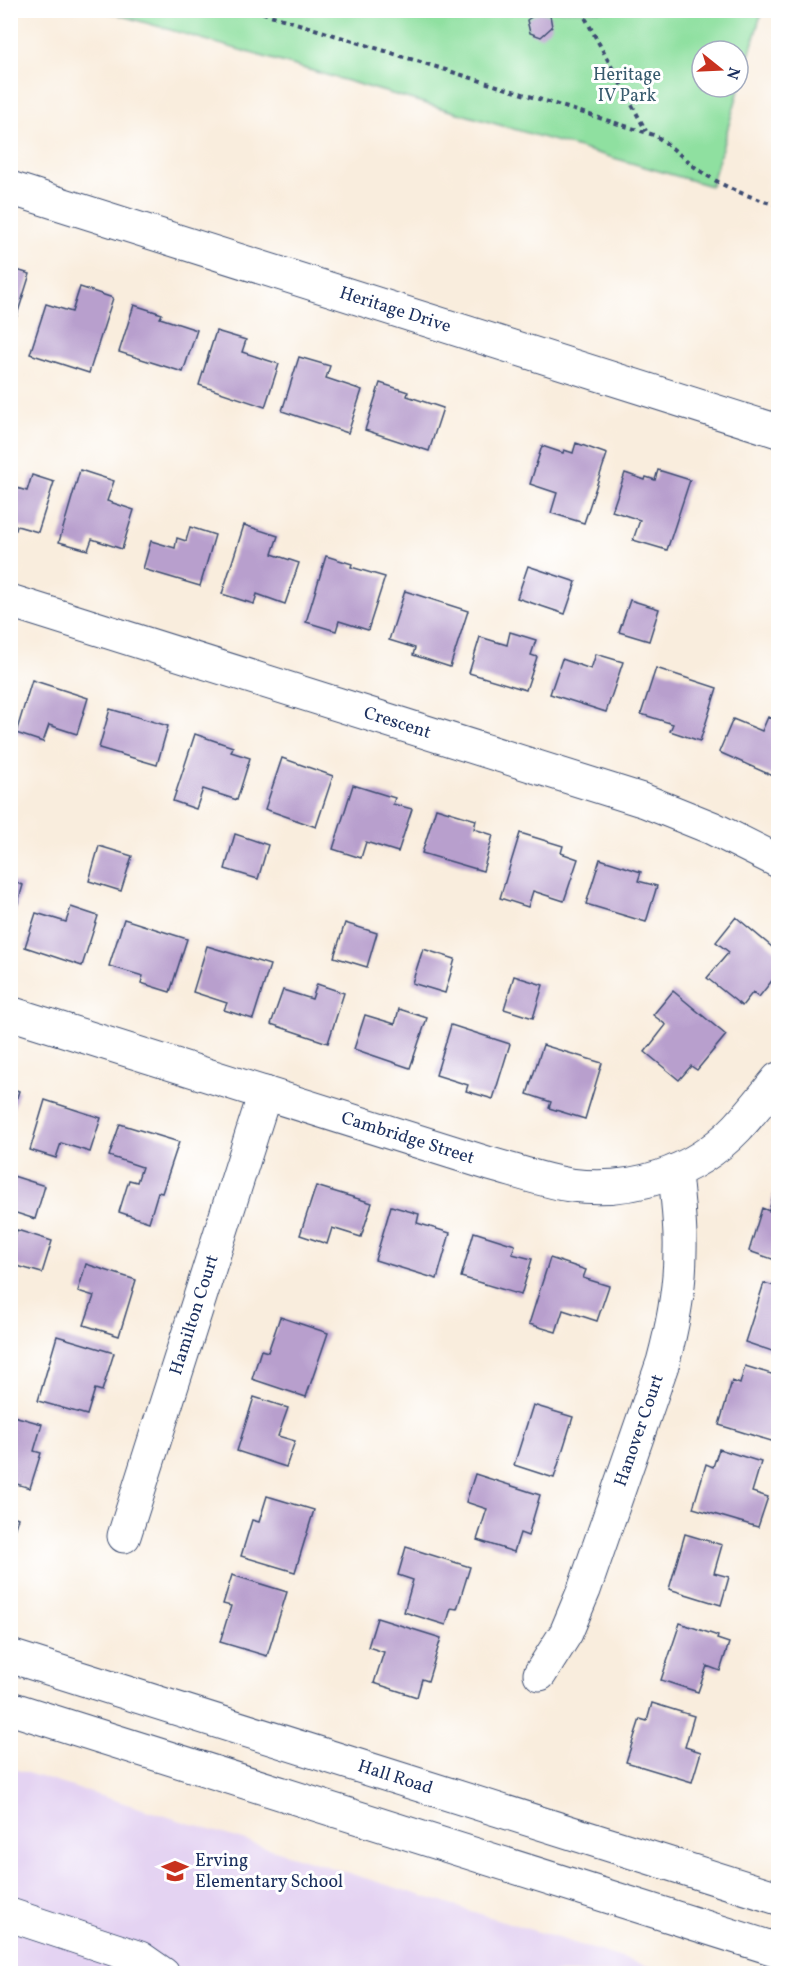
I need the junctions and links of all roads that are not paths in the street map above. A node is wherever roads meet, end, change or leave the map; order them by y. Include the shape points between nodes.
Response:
1 (10, 188) edge
2 (778, 431) edge
3 (10, 601) edge
4 (778, 861) edge
5 (10, 1013) edge
6 (778, 1079) edge
7 (265, 1093) junction
8 (675, 1172) junction
9 (124, 1536) dead end
10 (10, 1656) edge
11 (540, 1674) dead end
12 (10, 1708) edge
13 (778, 1898) edge
14 (10, 1915) edge
15 (778, 1950) edge
16 (163, 1974) edge

1 - 2 street, Heritage Drive
3 - 4 street, Crescent via 645,801
5 - 7 street, Cambridge Street
6 - 8 street, Cambridge Street via 736,1129 711,1151
7 - 8 street, Cambridge Street via 567,1185 626,1186
7 - 9 street, Hamilton Court
8 - 11 street, Hanover Court via 680,1272 672,1328 584,1590 566,1633
10 - 13 street, Hall Road
12 - 15 street
14 - 16 street via 140,1958

